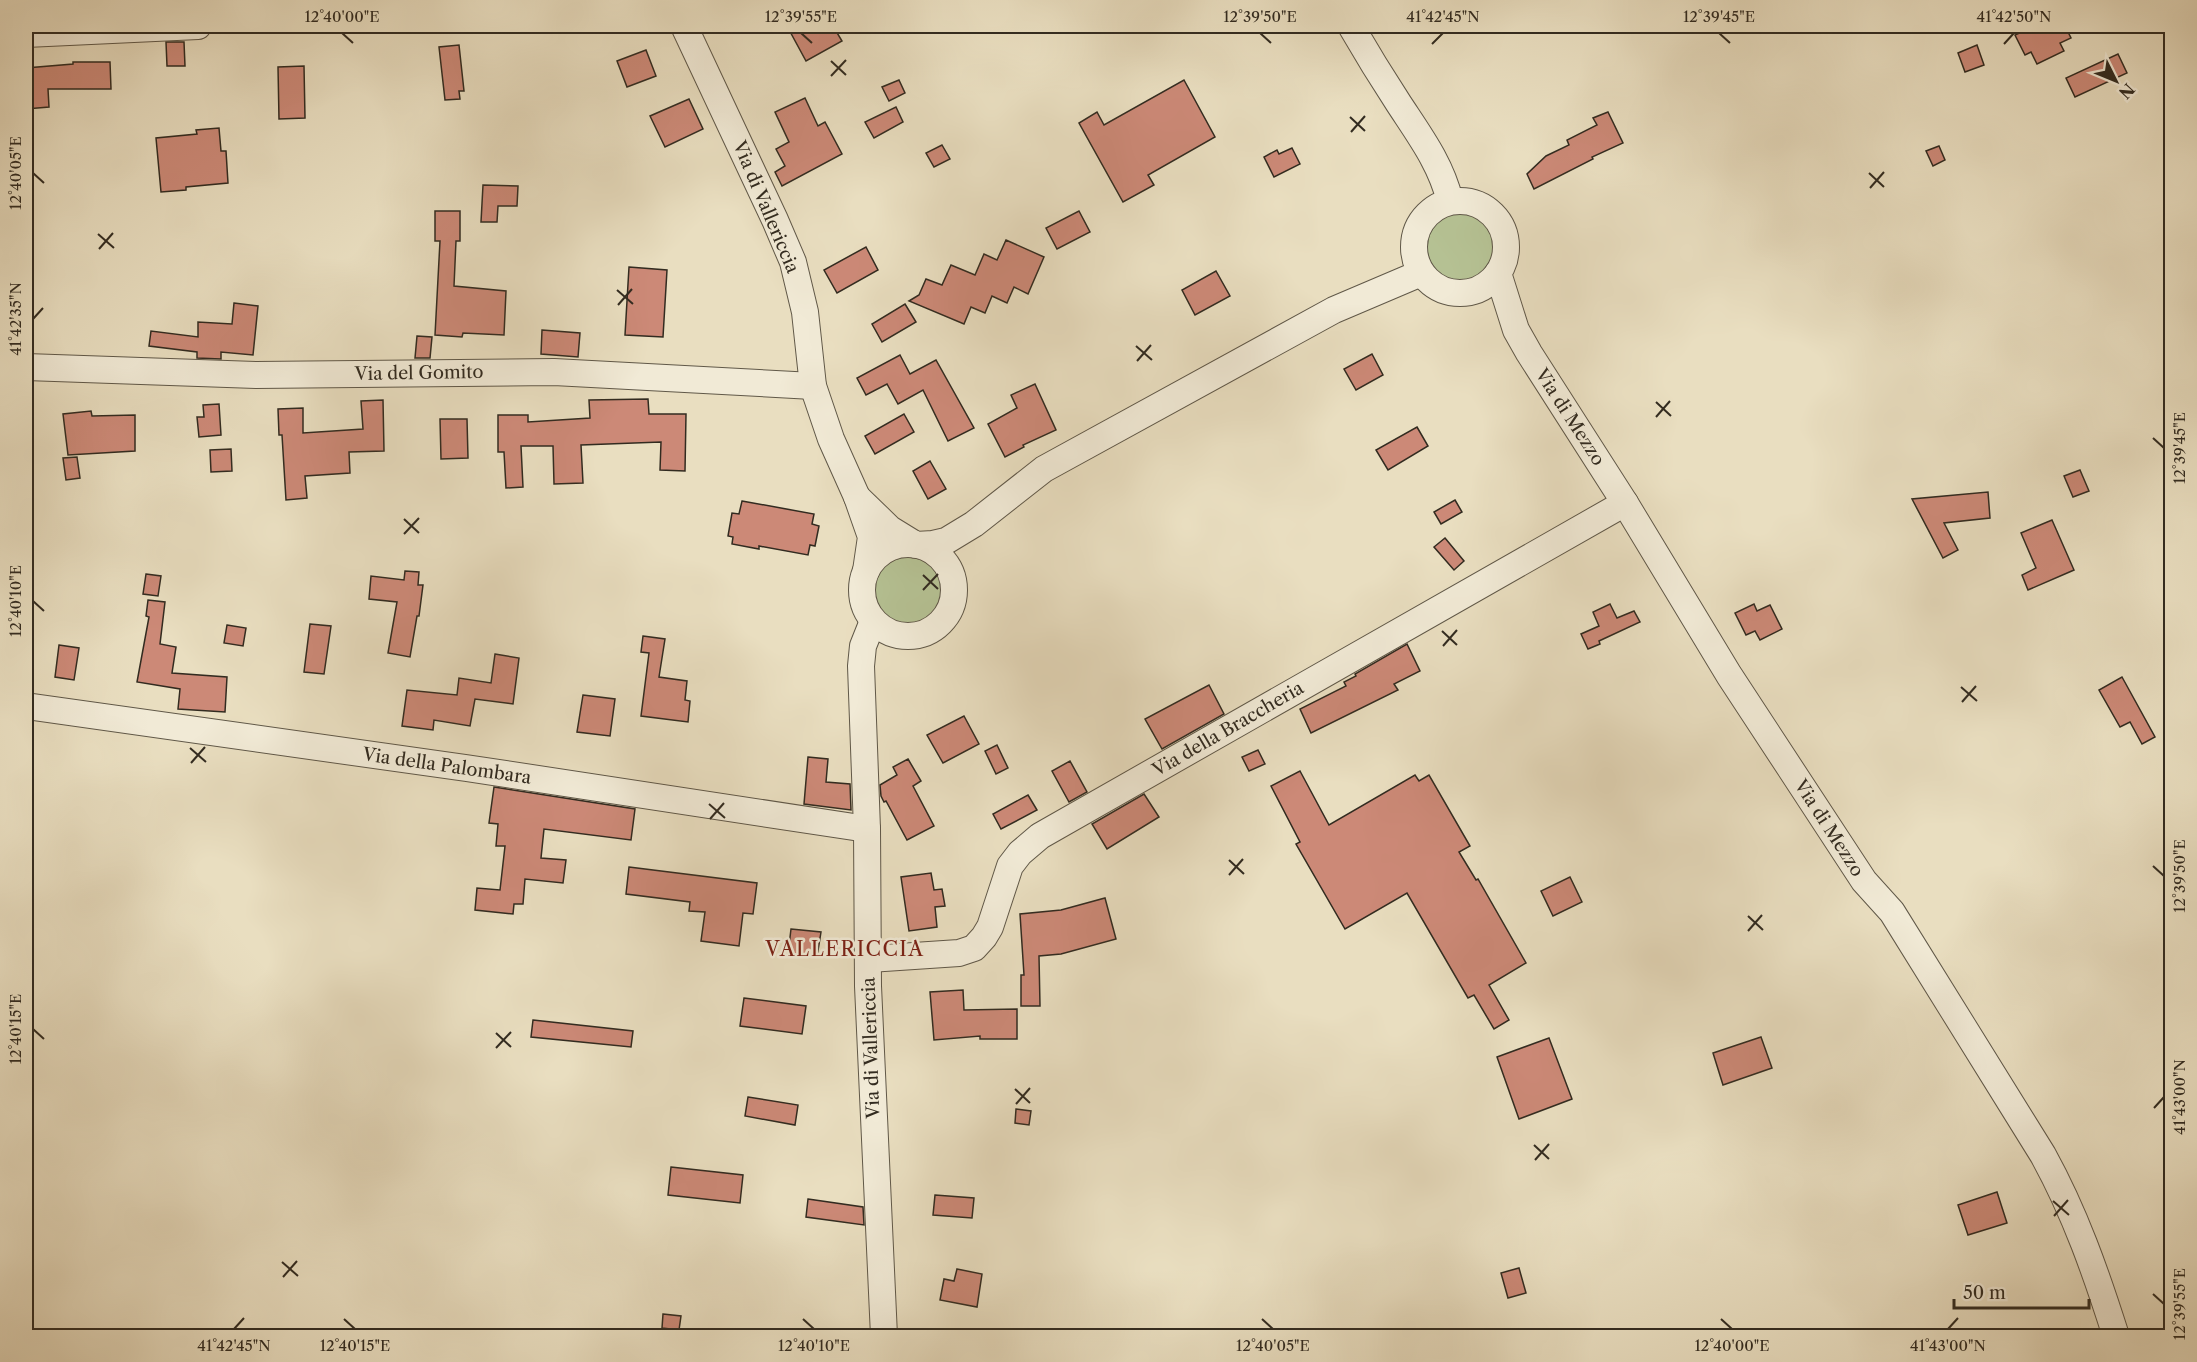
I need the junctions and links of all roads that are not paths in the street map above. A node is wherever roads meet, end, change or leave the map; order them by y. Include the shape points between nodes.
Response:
1 (198, 26) edge
2 (684, 26) edge
3 (1351, 26) edge
4 (26, 34) edge
5 (1450, 201) junction
6 (1421, 273) junction
7 (1498, 273) junction
8 (1474, 292) junction
9 (1516, 330) junction
10 (26, 367) edge
11 (813, 386) junction
12 (857, 497) junction
13 (1625, 503) junction
14 (974, 524) junction
15 (916, 544) junction
16 (866, 571) junction
17 (954, 588) junction
18 (873, 621) junction
19 (900, 636) junction
20 (861, 688) junction
21 (26, 706) edge
22 (867, 828) junction
23 (869, 959) junction
24 (884, 1336) edge
25 (2116, 1336) edge

1 - 4 street
2 - 11 street, Via di Vallericcia via 792,262 805,312
3 - 5 street via 1437,162
5 - 6 street via 1424,217 1416,230 1414,259
5 - 7 street via 1475,203 1495,216 1506,244 1505,260
6 - 8 street via 1444,292
6 - 14 street via 1334,310 1044,468
7 - 8 street via 1488,285
7 - 9 street, Via di Mezzo
8 - 9 street, Via di Mezzo
9 - 13 street, Via di Mezzo
10 - 11 street, Via del Gomito via 256,375 554,372
11 - 12 street, Via di Vallericcia
12 - 15 street, Via di Vallericcia via 890,529
12 - 16 street, Via di Vallericcia via 871,537
13 - 23 street, Via della Braccheria via 1041,836 1010,866 990,927 974,948 959,953
13 - 25 street, Via di Mezzo via 1729,675 1864,881 1892,912 2037,1146 2079,1229
14 - 15 street via 946,541
14 - 17 street via 964,541
15 - 16 street via 889,548 875,557
15 - 17 street, Via di Vallericcia via 943,560
16 - 18 street, Via di Vallericcia via 862,597
17 - 19 street, Via di Vallericcia via 951,606 942,622 927,632
18 - 19 street
18 - 20 street, Via di Vallericcia via 862,650
19 - 20 street, Via di Vallericcia via 869,662
20 - 22 street, Via di Vallericcia
21 - 22 street, Via della Palombara
22 - 23 street, Via di Vallericcia
23 - 24 street, Via di Vallericcia

